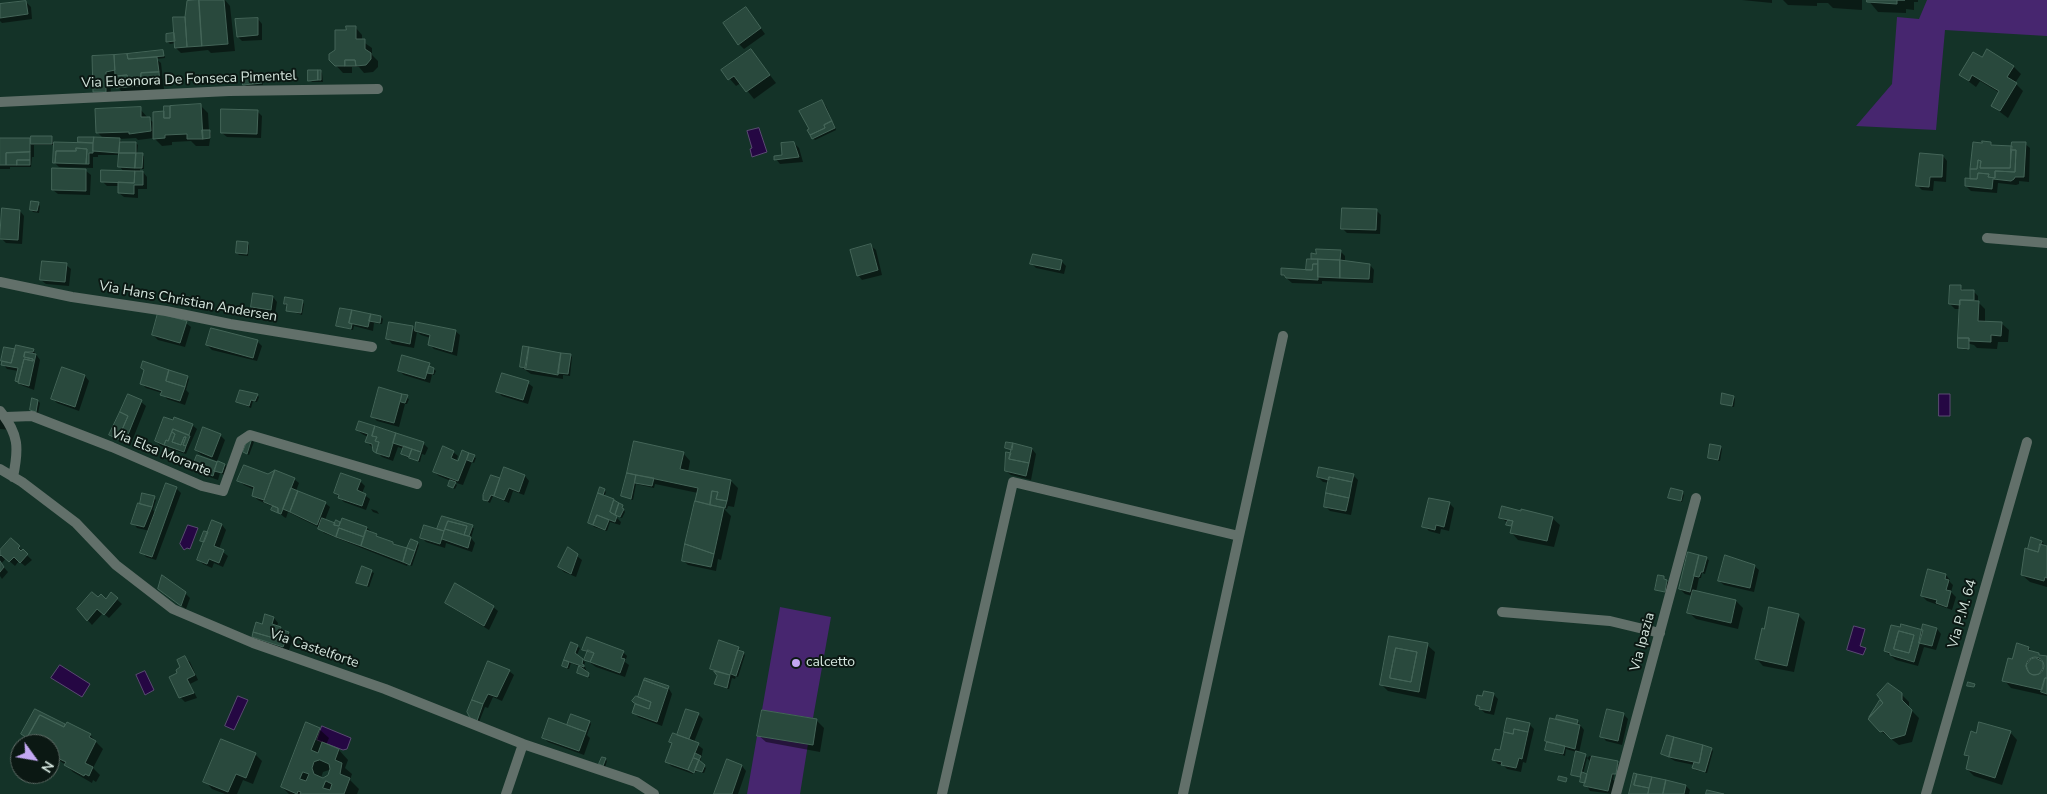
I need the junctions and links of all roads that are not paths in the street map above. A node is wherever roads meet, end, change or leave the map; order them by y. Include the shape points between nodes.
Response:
1 (378, 89) dead end
2 (0, 102) edge
3 (1987, 238) dead end
4 (2047, 243) edge
5 (0, 282) edge
6 (1283, 336) dead end
7 (372, 347) dead end
8 (3, 414) edge
9 (2027, 442) dead end
10 (0, 469) edge
11 (13, 477) junction
12 (417, 484) dead end
13 (1696, 498) dead end
14 (1239, 536) junction
15 (1502, 612) dead end
16 (1660, 633) junction
17 (523, 744) junction
18 (506, 794) edge
19 (654, 794) edge
20 (942, 794) edge
21 (1184, 794) edge
22 (1616, 794) edge
23 (1926, 794) edge

1 - 2 street, Via Eleonora De Fonseca Pimentel via 229,91
3 - 4 street
5 - 7 street, Via Hans Christian Andersen
6 - 14 street
8 - 11 street via 12,424 18,454
8 - 12 street, Via Elsa Morante via 32,416 202,486 222,491 242,441 250,435
9 - 23 street, Via P.M. 64
10 - 11 street, Via Castelforte
11 - 17 street, Via Castelforte via 76,523 116,565 173,608 253,643 385,688
13 - 16 street, Via Ipazia
14 - 20 street via 1013,482
14 - 21 street
15 - 16 street via 1610,621
16 - 22 street, Via Ipazia
17 - 18 street
17 - 19 street, Via Castelforte via 636,782

